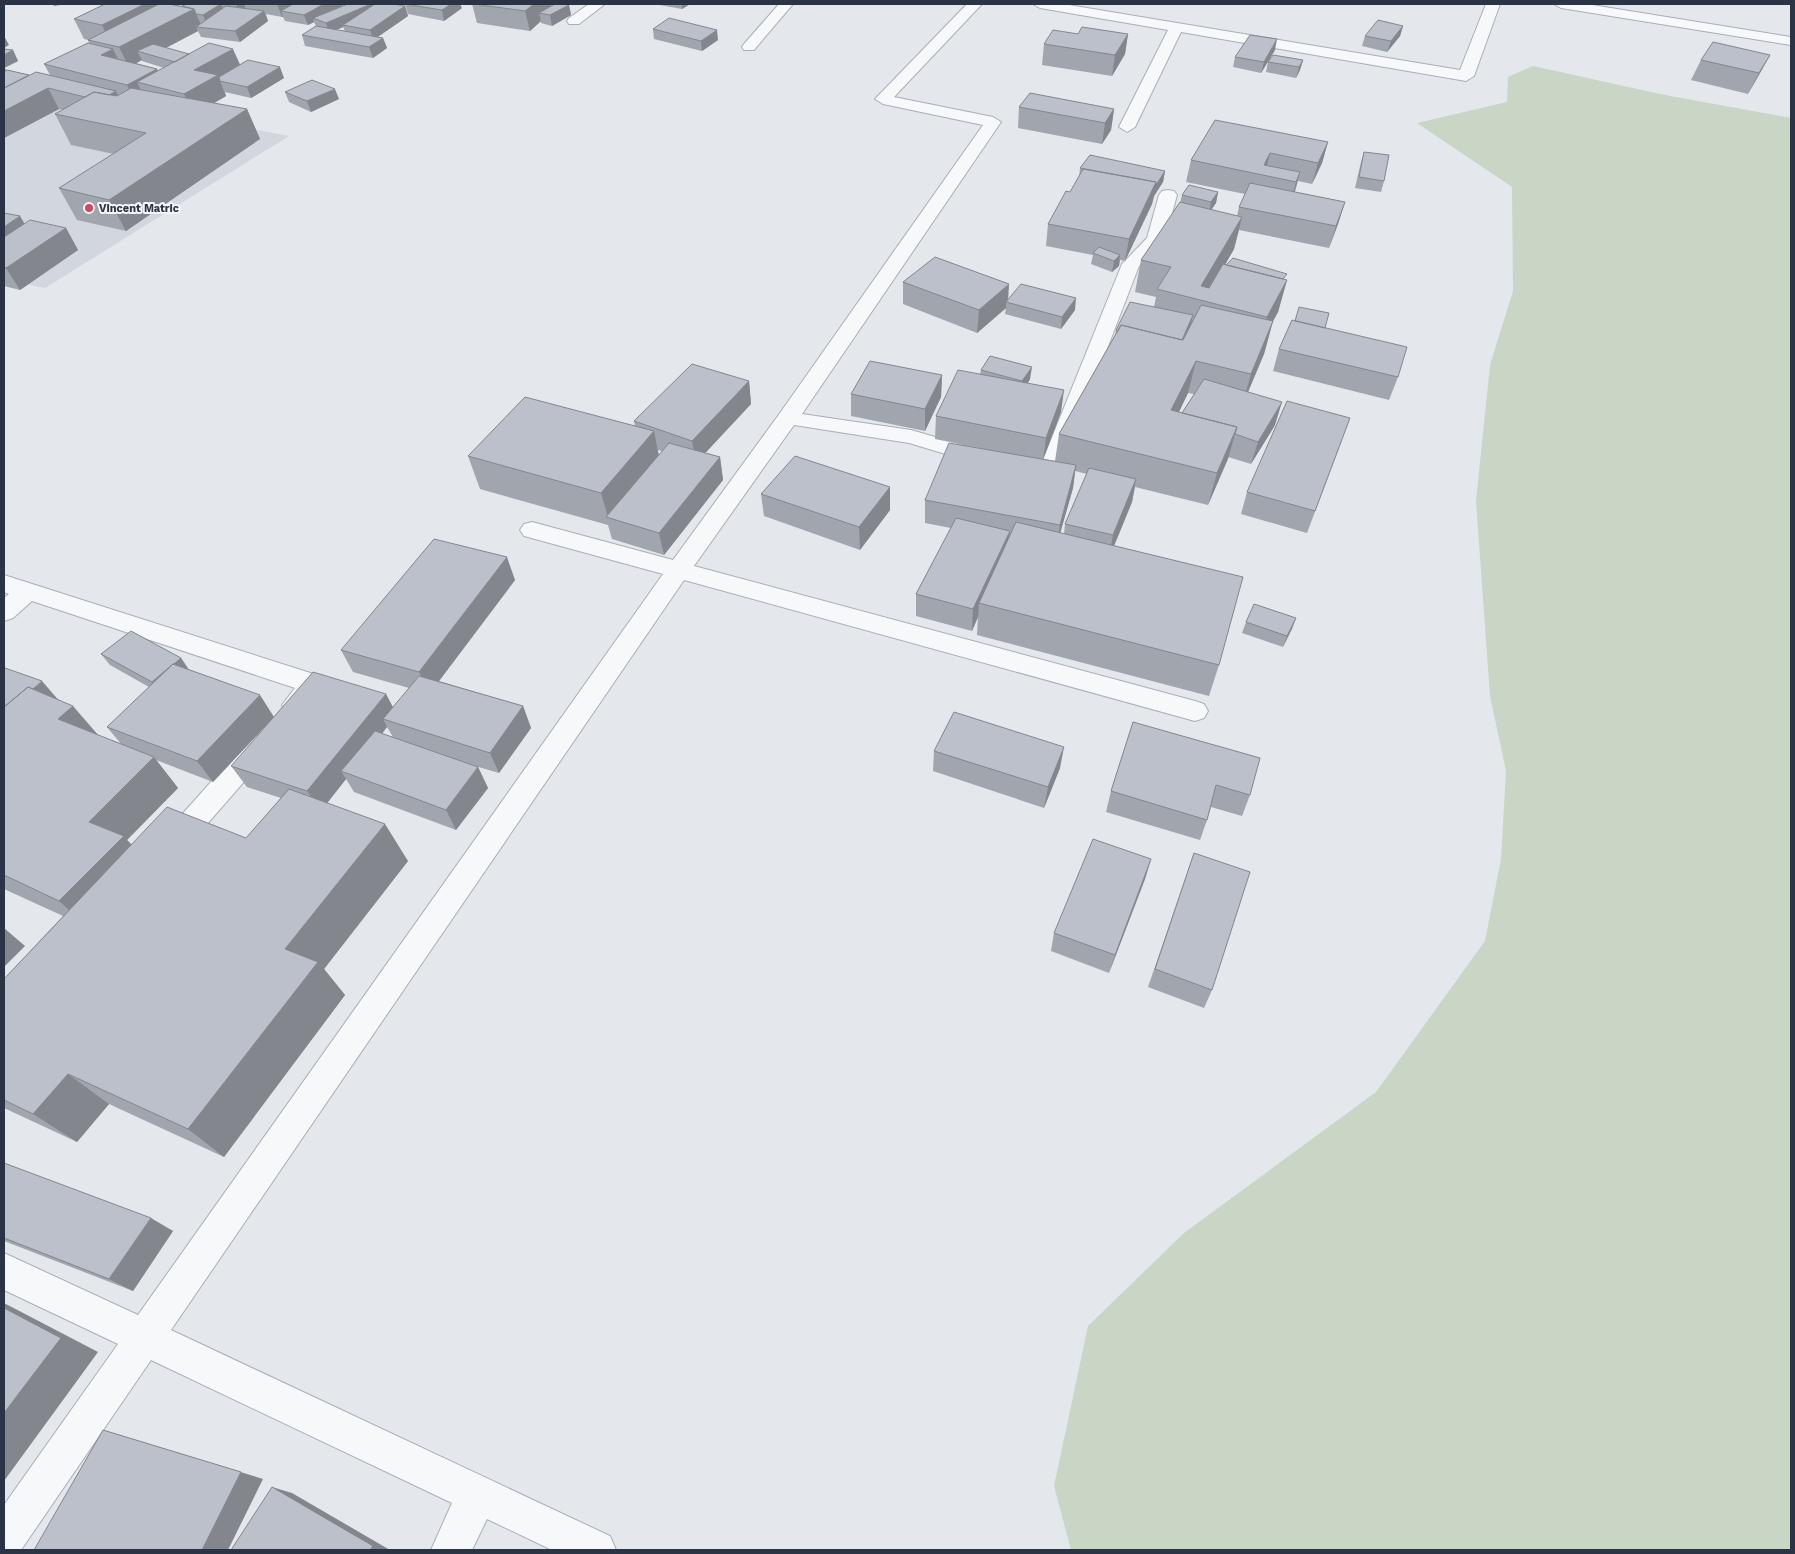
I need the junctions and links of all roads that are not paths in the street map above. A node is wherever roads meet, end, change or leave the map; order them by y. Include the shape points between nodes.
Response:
1 (598, 4) edge
2 (786, 4) edge
3 (974, 4) edge
4 (1040, 4) edge
5 (1493, 4) edge
6 (1561, 4) edge
7 (574, 21) dead end
8 (1176, 28) junction
9 (1791, 42) edge
10 (749, 47) dead end
11 (1127, 127) dead end
12 (1168, 195) dead end
13 (788, 418) junction
14 (532, 530) dead end
15 (679, 569) junction
16 (16, 587) edge
17 (4, 612) edge
18 (1195, 711) dead end
19 (152, 868) edge
20 (4, 1271) edge
21 (143, 1337) junction
22 (478, 1494) junction
23 (4, 1539) edge
24 (451, 1550) edge
25 (596, 1550) edge

1 - 7 street
2 - 10 street
3 - 13 street via 883,99 992,122
4 - 8 street
5 - 8 street via 1466,76
6 - 9 street
8 - 11 street
12 - 13 street via 1156,240 1131,264 1047,476 911,437
13 - 15 street
14 - 15 street
15 - 18 street
15 - 21 street
16 - 17 street
16 - 19 street via 314,684
20 - 21 street
21 - 22 street
21 - 23 street
22 - 24 street
22 - 25 street

